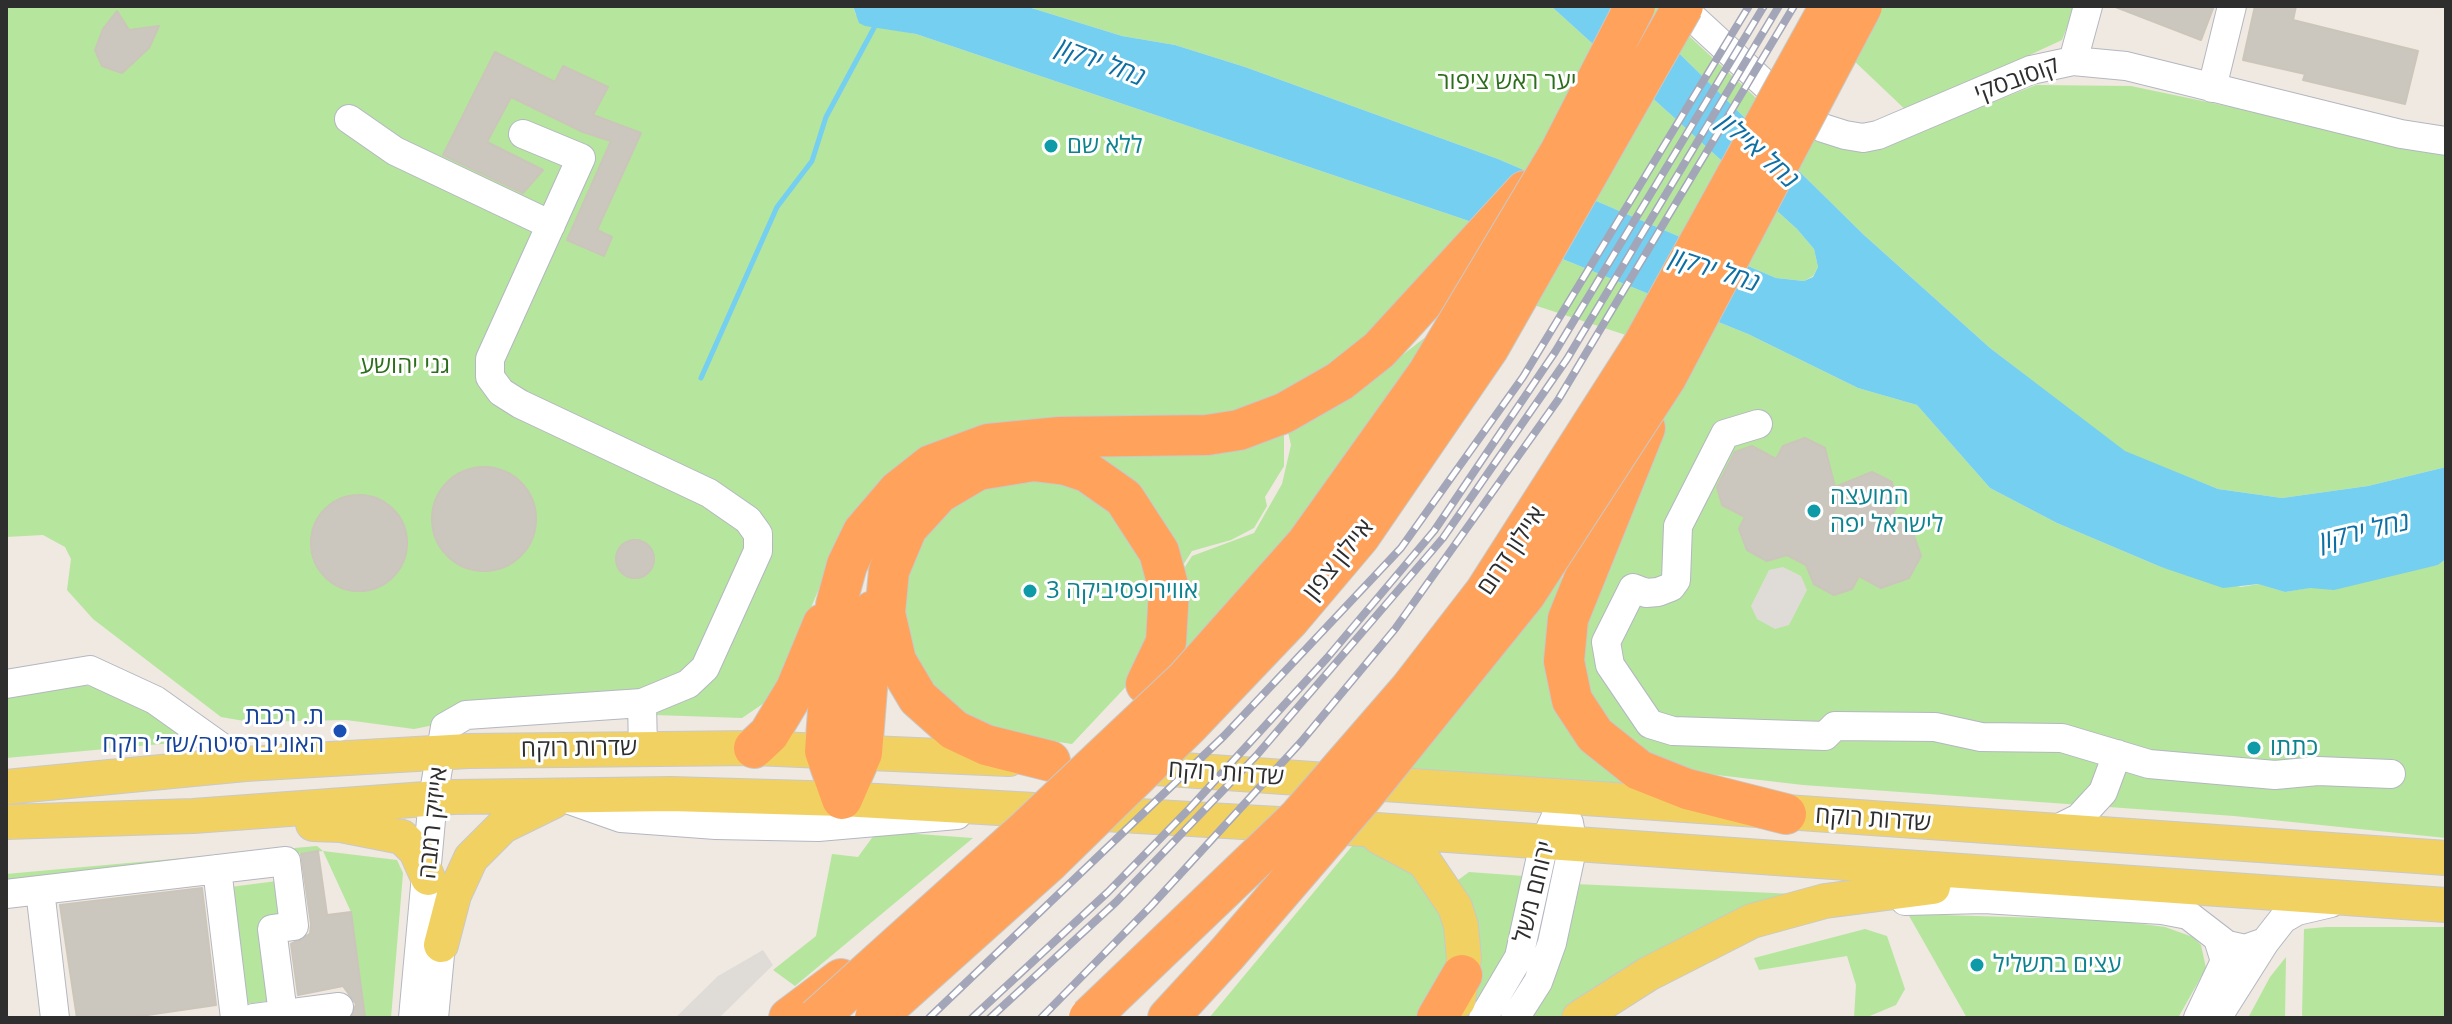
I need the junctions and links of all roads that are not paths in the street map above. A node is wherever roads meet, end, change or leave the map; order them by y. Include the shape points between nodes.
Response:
1 (1635, 6) edge
2 (1682, 6) edge
3 (1830, 6) edge
4 (1862, 6) edge
5 (2088, 6) edge
6 (2232, 6) edge
7 (2073, 61) junction
8 (2212, 88) junction
9 (349, 119) dead end
10 (523, 134) dead end
11 (2446, 141) edge
12 (1560, 152) junction
13 (551, 225) junction
14 (1667, 376) junction
15 (1758, 424) dead end
16 (939, 493) junction
17 (847, 565) junction
18 (6, 668) edge
19 (87, 670) junction
20 (6, 684) edge
21 (642, 703) junction
22 (643, 748) junction
23 (754, 748) junction
24 (442, 752) junction
25 (844, 752) junction
26 (2117, 754) junction
27 (1050, 761) junction
28 (245, 764) junction
29 (2391, 774) dead end
30 (6, 787) edge
31 (443, 797) junction
32 (563, 797) junction
33 (1564, 798) junction
34 (842, 799) junction
35 (992, 808) junction
36 (1355, 813) junction
37 (1786, 814) junction
38 (193, 816) junction
39 (6, 822) edge
40 (2049, 833) junction
41 (1558, 844) junction
42 (2446, 858) edge
43 (217, 869) junction
44 (428, 878) junction
45 (2057, 878) junction
46 (40, 890) junction
47 (6, 894) edge
48 (952, 895) junction
49 (2371, 900) junction
50 (2446, 905) edge
51 (2218, 939) junction
52 (2265, 942) junction
53 (441, 945) junction
54 (1684, 955) junction
55 (1231, 958) junction
56 (1462, 975) junction
57 (339, 1007) dead end
58 (283, 1014) junction
59 (803, 1014) edge
60 (55, 1018) edge
61 (235, 1018) edge
62 (254, 1018) edge
63 (413, 1018) edge
64 (434, 1018) edge
65 (875, 1018) edge
66 (1089, 1018) edge
67 (1168, 1018) edge
68 (1193, 1018) edge
69 (1437, 1018) edge
70 (1453, 1018) edge
71 (1483, 1018) edge
72 (1515, 1018) edge
73 (1579, 1018) edge
74 (2198, 1018) edge
75 (2217, 1018) edge

1 - 12 highway, bridge
2 - 7 street, קוסובסקי via 1792,109 1823,128 1863,138 2031,70
2 - 65 highway, איילון צפון, bridge via 1488,349 1321,585 1050,861
3 - 66 highway, איילון דרום, bridge via 1644,343 1485,592 1410,689 1298,818
4 - 14 highway, bridge
5 - 7 street
6 - 8 street
7 - 8 street, קוסובסקי via 2126,66
8 - 11 street, קוסובסקי
9 - 13 street via 395,151
10 - 13 street via 581,158
12 - 17 highway, bridge via 1400,330 1359,367 1284,413 1207,435 1028,438 948,456 917,475 882,508
12 - 48 highway, bridge via 1428,373 1306,544 1186,679
13 - 21 street via 490,359 490,377 520,404 709,493 748,520 758,534 758,551 705,668 688,684
14 - 36 highway, bridge via 1511,614
14 - 37 highway, bridge via 1568,619 1565,675 1576,709 1624,760 1655,778
15 - 26 street via 1725,434 1678,526 1676,580 1658,592 1633,588 1606,642 1610,665 1650,724 1673,731 1825,736 1835,726 1935,727 1981,737 2062,738
16 - 25 highway via 899,531 882,569
16 - 27 highway via 907,528 889,571 885,613 896,661 918,698 954,730 986,745
16 - 48 highway, bridge via 990,466 1041,461 1087,472 1124,498 1159,552 1169,589 1166,642 1146,684
17 - 23 highway via 796,689 769,734
17 - 25 highway via 836,605
18 - 19 street
19 - 20 street
19 - 28 street via 155,700
21 - 22 street
21 - 24 street via 466,715 445,727
22 - 23 main road, שדרות רוקח
22 - 24 main road, שדרות רוקח
23 - 25 main road, שדרות רוקח
24 - 28 main road, שדרות רוקח
24 - 31 street, אייזיק רמבה
25 - 27 main road, שדרות רוקח
25 - 34 highway
26 - 29 street via 2149,764 2275,775
26 - 40 street via 2097,799 2079,818
27 - 33 main road, שדרות רוקח
28 - 30 main road, שדרות רוקח
31 - 32 main road, שדרות רוקח
31 - 38 main road, שדרות רוקח
31 - 44 street, אייזיק רמבה
31 - 53 street, אייזיק רמבה
32 - 34 main road, שדרות רוקח
32 - 35 street via 621,818 775,826 936,819
32 - 53 main road via 503,826 471,858 454,895
33 - 37 main road, שדרות רוקח
33 - 41 street, ירוחם משל
34 - 35 main road, שדרות רוקח
35 - 36 main road, שדרות רוקח
36 - 41 main road, שדרות רוקח
36 - 55 highway, bridge
36 - 56 main road via 1434,872 1461,926
37 - 40 main road, שדרות רוקח
38 - 39 main road, שדרות רוקח
38 - 44 main road via 386,831 408,841
40 - 42 main road, שדרות רוקח
41 - 45 main road, שדרות רוקח
41 - 71 street, ירוחם משל via 1519,957
41 - 72 street, ירוחם משל via 1552,943 1538,982
43 - 46 street
43 - 58 street via 286,861 294,926 272,929
43 - 61 street
44 - 63 street, אייזיק רמבה
45 - 49 main road, שדרות רוקח
45 - 54 main road via 1825,901 1752,921
46 - 47 street
46 - 60 street
48 - 59 highway, bridge
49 - 50 main road, שדרות רוקח
49 - 52 street via 2297,911
51 - 52 street via 2245,949
51 - 54 street via 2188,915 2162,910 1984,899 1905,901 1796,915
51 - 74 street via 2225,961
52 - 75 street
53 - 64 street, אייזיק רמבה
54 - 73 main road
55 - 67 highway
55 - 68 highway
56 - 69 highway
56 - 70 main road
57 - 58 street
58 - 62 street

